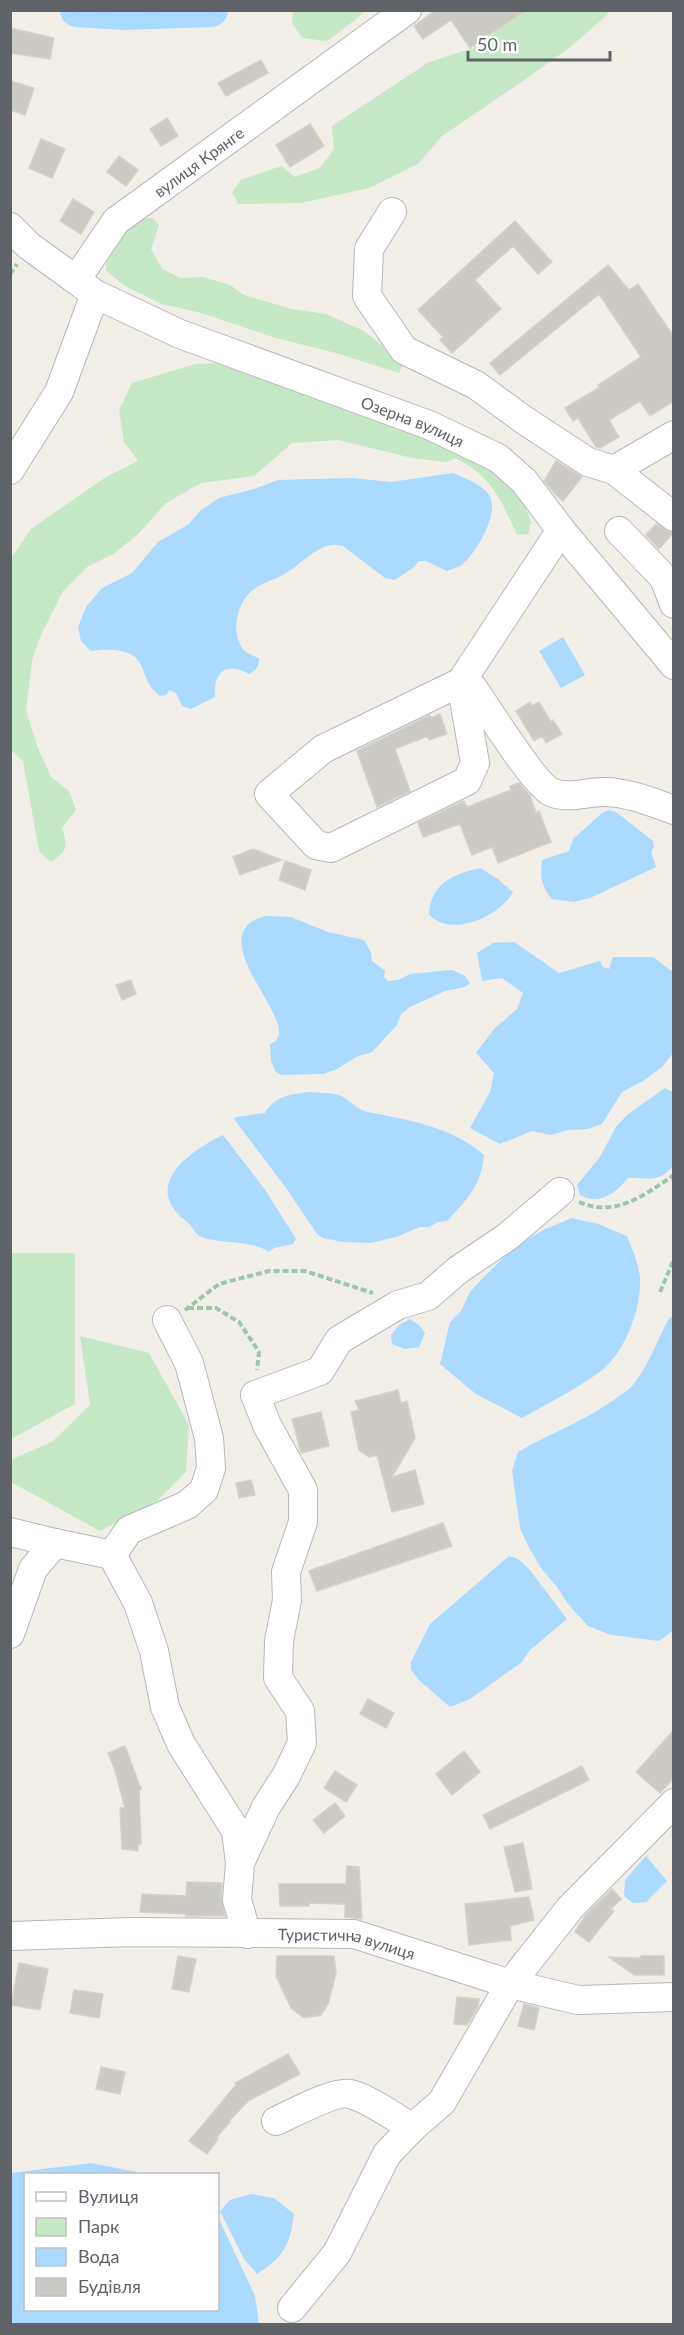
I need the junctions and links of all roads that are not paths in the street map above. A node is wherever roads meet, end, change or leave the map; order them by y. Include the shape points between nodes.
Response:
1 (407, 10) edge
2 (392, 212) dead end
3 (10, 227) edge
4 (85, 287) junction
5 (524, 420) junction
6 (674, 435) edge
7 (498, 458) junction
8 (10, 470) edge
9 (614, 470) junction
10 (674, 517) edge
11 (561, 530) junction
12 (619, 531) dead end
13 (674, 604) edge
14 (672, 658) edge
15 (461, 682) junction
16 (674, 810) edge
17 (560, 1192) road end
18 (178, 1314) road end
19 (10, 1533) edge
20 (55, 1543) junction
21 (112, 1555) junction
22 (10, 1634) edge
23 (674, 1803) edge
24 (240, 1863) junction
25 (247, 1934) junction
26 (10, 1936) edge
27 (510, 1984) junction
28 (674, 1997) edge
29 (276, 2121) dead end
30 (412, 2128) junction
31 (292, 2308) dead end

1 - 4 street, вулиця Крянге via 116,221
2 - 5 street via 369,249 367,296 385,325 404,350 476,385
3 - 4 street
4 - 7 street, Озерна вулиця via 180,334 429,425
4 - 8 street, вулиця Крянге via 59,392
5 - 7 street
5 - 9 street via 588,462
6 - 9 street
7 - 11 street, Озерна вулиця via 524,481
9 - 10 street
11 - 14 street, Озерна вулиця
11 - 15 street
12 - 13 street via 664,578
15 - 15 street via 475,763 467,780 331,848 316,845 269,794 324,749
15 - 16 street via 473,688 532,774 550,792 633,796
17 - 24 street via 429,1296 398,1305 339,1341 320,1371 255,1395 303,1490 303,1522 286,1572 287,1600 279,1641 278,1678 300,1711 302,1743
18 - 21 street via 209,1438 210,1468 204,1490 187,1505 129,1530
19 - 20 street
20 - 21 street
20 - 22 street via 33,1569
21 - 24 street via 138,1603 154,1650 165,1707 181,1744 236,1831
23 - 27 street via 570,1908
24 - 25 street via 237,1900
25 - 26 street, Туристична вулиця
25 - 27 street, Туристична вулиця via 354,1934
27 - 28 street, Туристична вулиця via 578,2000
27 - 30 street via 442,2102
29 - 30 street via 350,2093
30 - 31 street via 387,2154 337,2253

